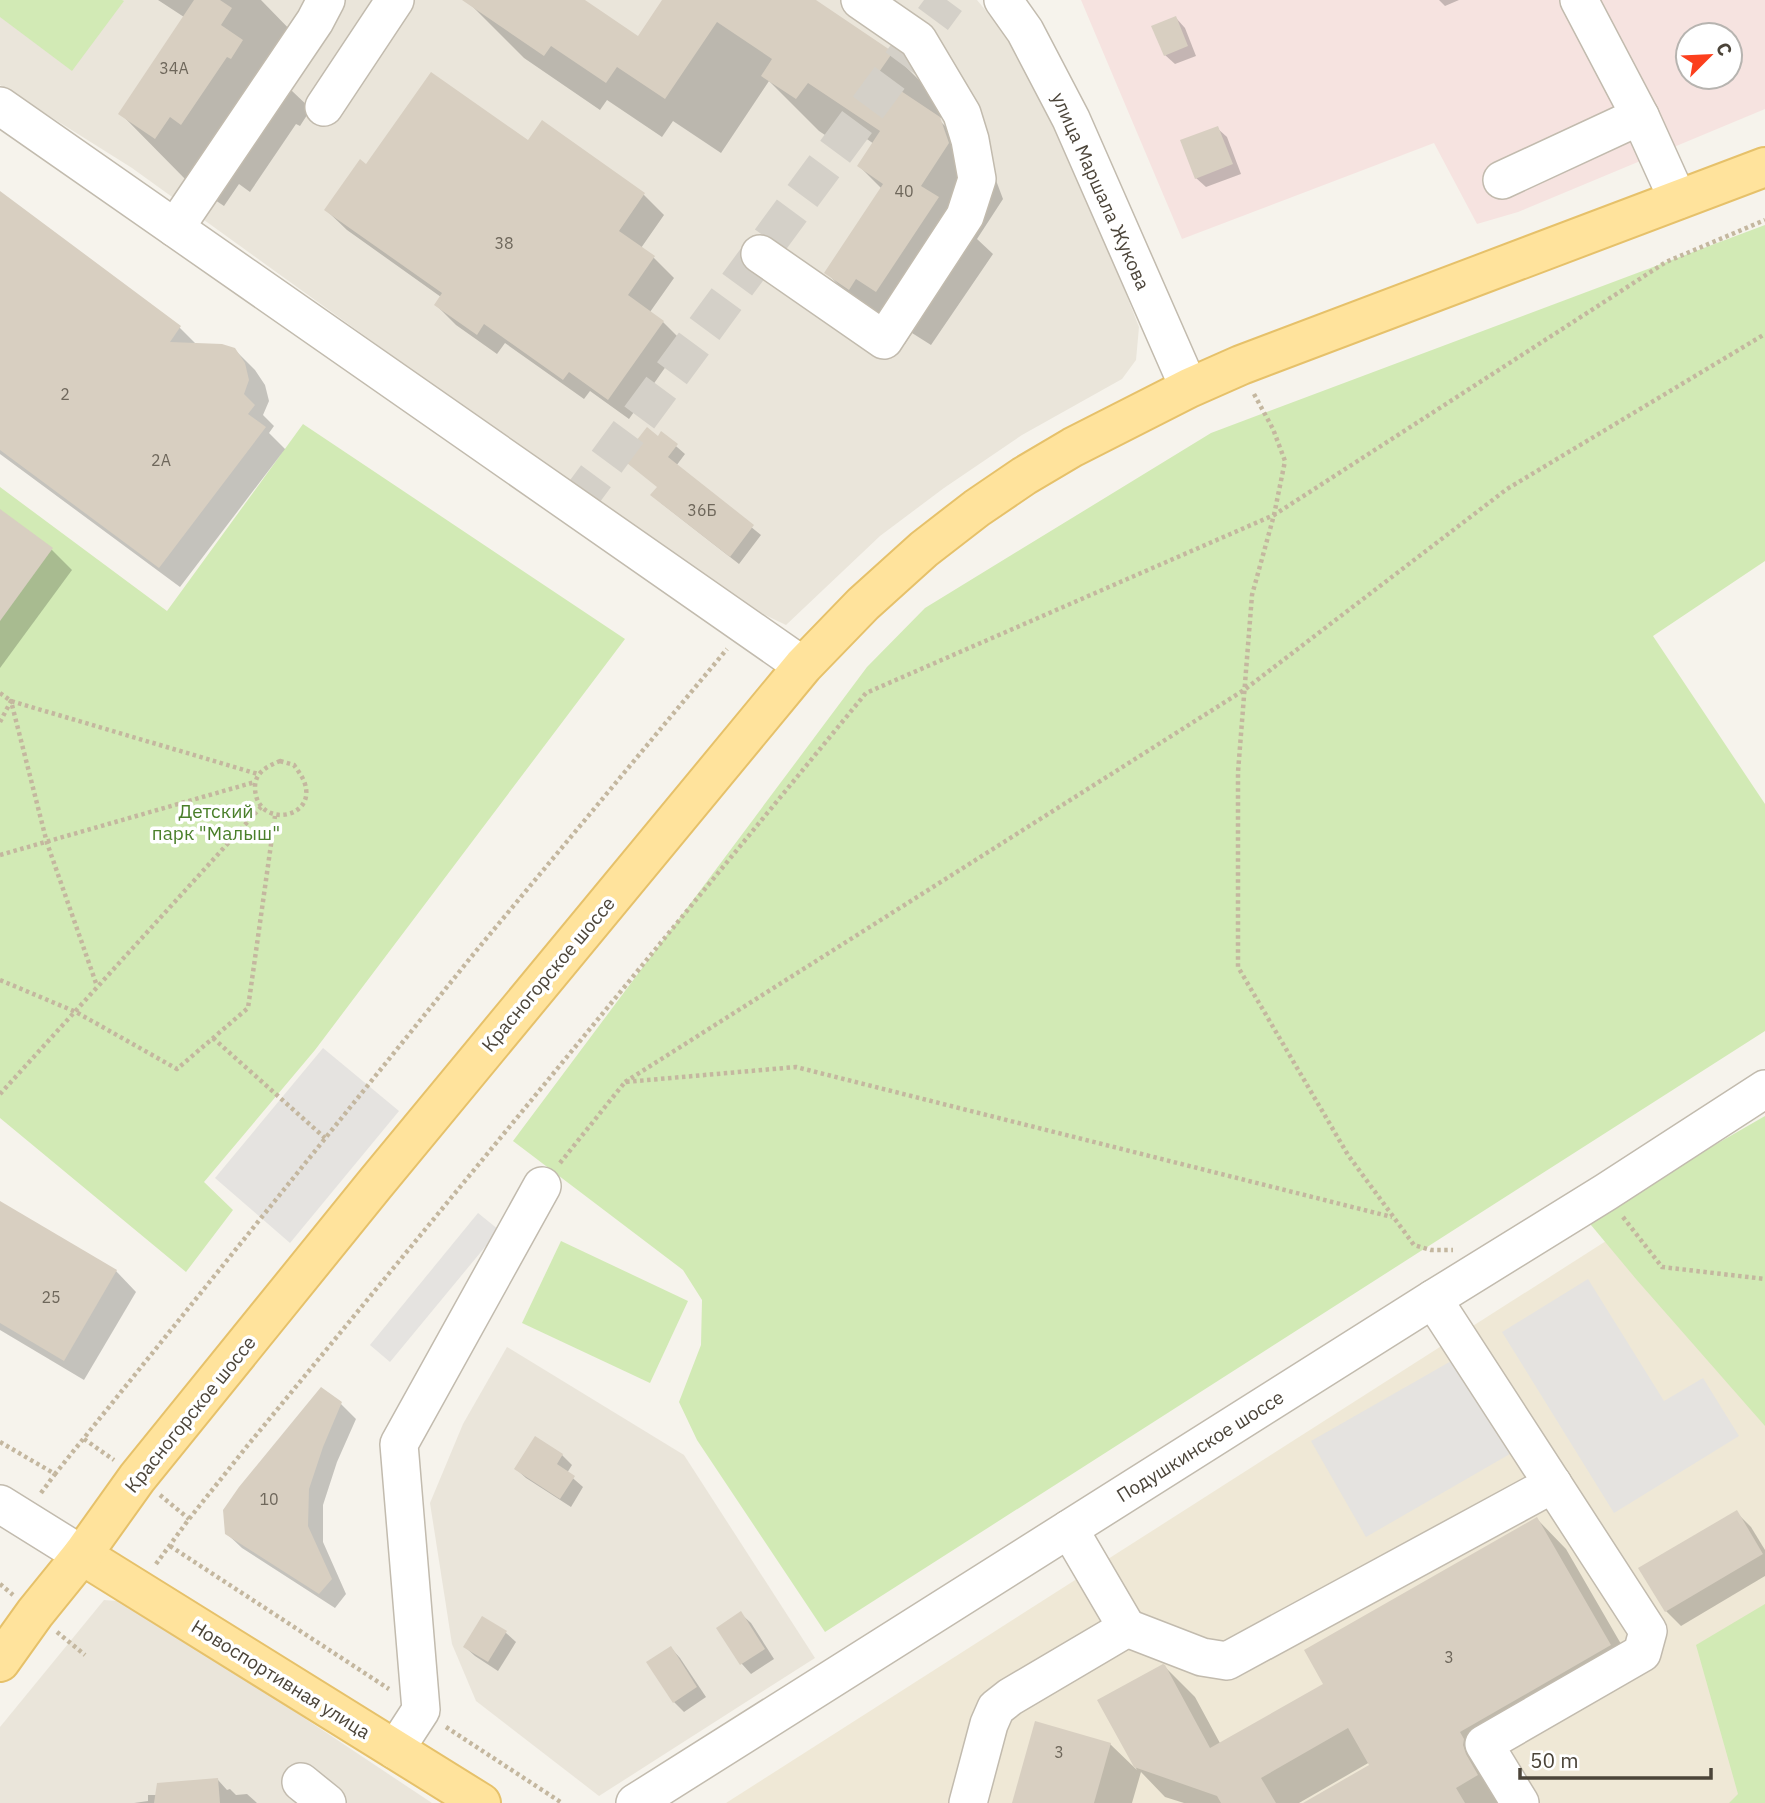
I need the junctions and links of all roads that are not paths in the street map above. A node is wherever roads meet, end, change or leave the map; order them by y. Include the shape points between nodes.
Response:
1 (326, 0) edge
2 (395, 0) edge
3 (860, 0) edge
4 (1003, 0) edge
5 (1579, 0) edge
6 (0, 106) edge
7 (324, 107) dead end
8 (1640, 116) junction
9 (1765, 167) edge
10 (1502, 180) dead end
11 (1678, 200) junction
12 (175, 228) junction
13 (760, 254) dead end
14 (1189, 388) junction
15 (803, 666) junction
16 (1765, 1089) edge
17 (542, 1186) road end
18 (1433, 1299) junction
19 (1553, 1484) junction
20 (0, 1504) edge
21 (1069, 1529) junction
22 (82, 1555) junction
23 (1127, 1628) junction
24 (0, 1662) edge
25 (395, 1750) junction
26 (481, 1803) edge
27 (635, 1803) edge
28 (968, 1803) edge
29 (1520, 1803) edge

1 - 12 street
2 - 7 street
3 - 13 street via 918,40 962,114 978,178 965,216 884,340
4 - 14 street, улица Маршала Жукова via 1025,31 1071,119
5 - 8 street
6 - 12 street
8 - 10 street
8 - 11 street
9 - 11 main road, Красногорское шоссе
11 - 14 main road, Красногорское шоссе
12 - 15 street
14 - 15 main road, Красногорское шоссе via 1063,453 977,508 863,604
15 - 22 main road, Красногорское шоссе via 137,1478
16 - 18 street, Подушкинское шоссе
17 - 25 street via 400,1444 421,1710
18 - 19 street
18 - 21 street, Подушкинское шоссе
19 - 23 street via 1227,1661 1202,1657
19 - 29 street via 1648,1631 1642,1653 1484,1744
20 - 22 street
21 - 23 street
21 - 27 street, Подушкинское шоссе
22 - 24 main road, Красногорское шоссе
22 - 25 main road, Новоспортивная улица
23 - 28 street via 996,1709
25 - 26 main road, Новоспортивная улица

